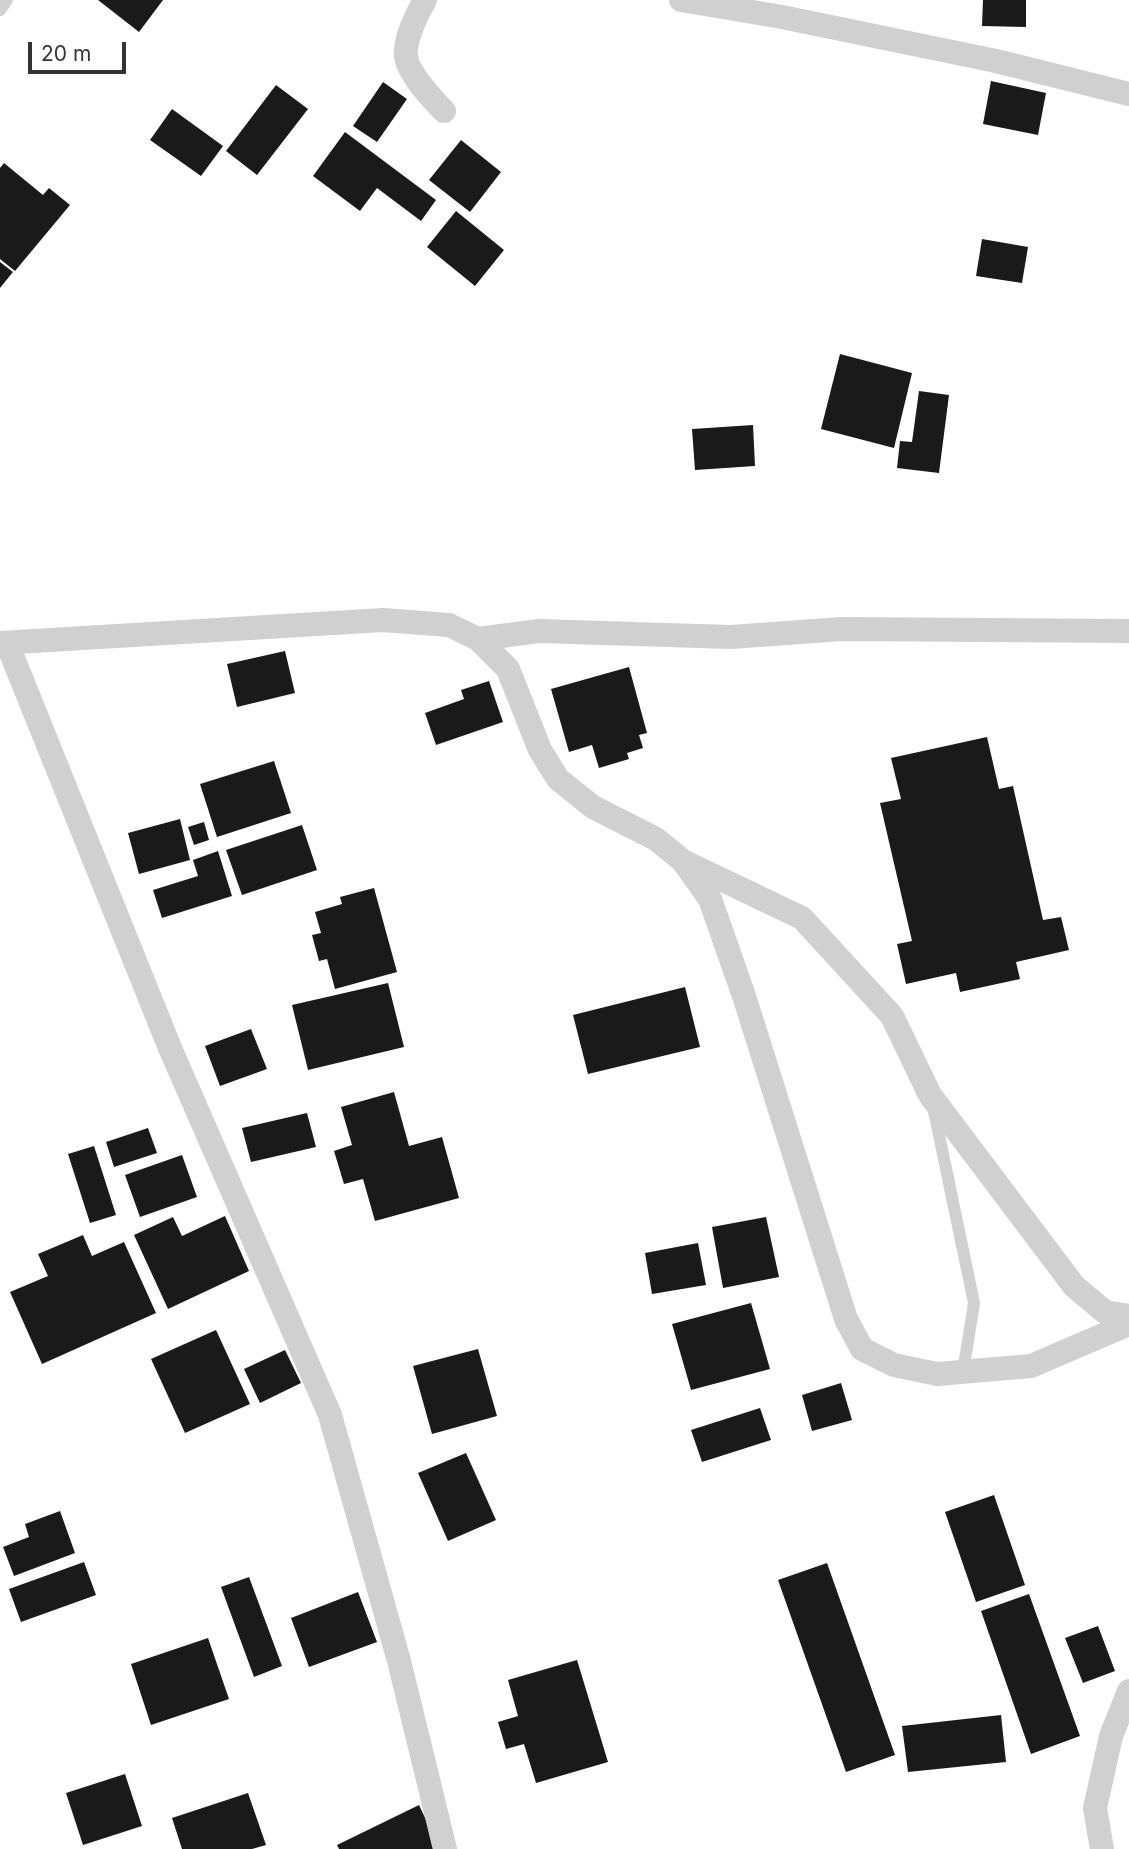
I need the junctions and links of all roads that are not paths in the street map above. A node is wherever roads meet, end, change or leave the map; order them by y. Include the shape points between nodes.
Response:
1 (7, 0) edge
2 (425, 0) edge
3 (681, 0) edge
4 (0, 10) edge
5 (1129, 94) edge
6 (443, 111) dead end
7 (1129, 631) edge
8 (478, 639) junction
9 (4, 643) edge
10 (683, 861) junction
11 (930, 1095) junction
12 (1129, 1316) edge
13 (1129, 1324) edge
14 (963, 1372) junction
15 (1129, 1691) edge
16 (445, 1849) edge
17 (1102, 1849) edge

1 - 4 lane
2 - 6 street via 409,36 406,58 419,84
3 - 5 street via 983,58
7 - 8 street via 842,629 731,637 539,631
8 - 9 street via 449,625 383,620
8 - 10 street via 508,669 540,750 558,779 593,807 656,839
9 - 16 street via 170,1048 330,1415 399,1661
10 - 11 street via 802,918 892,1016
10 - 14 street via 710,899 846,1319 862,1349 894,1365 937,1374
11 - 12 street via 1074,1286 1105,1312
11 - 14 lane via 974,1303
13 - 14 street via 1031,1366
15 - 17 street via 1111,1736 1095,1808

